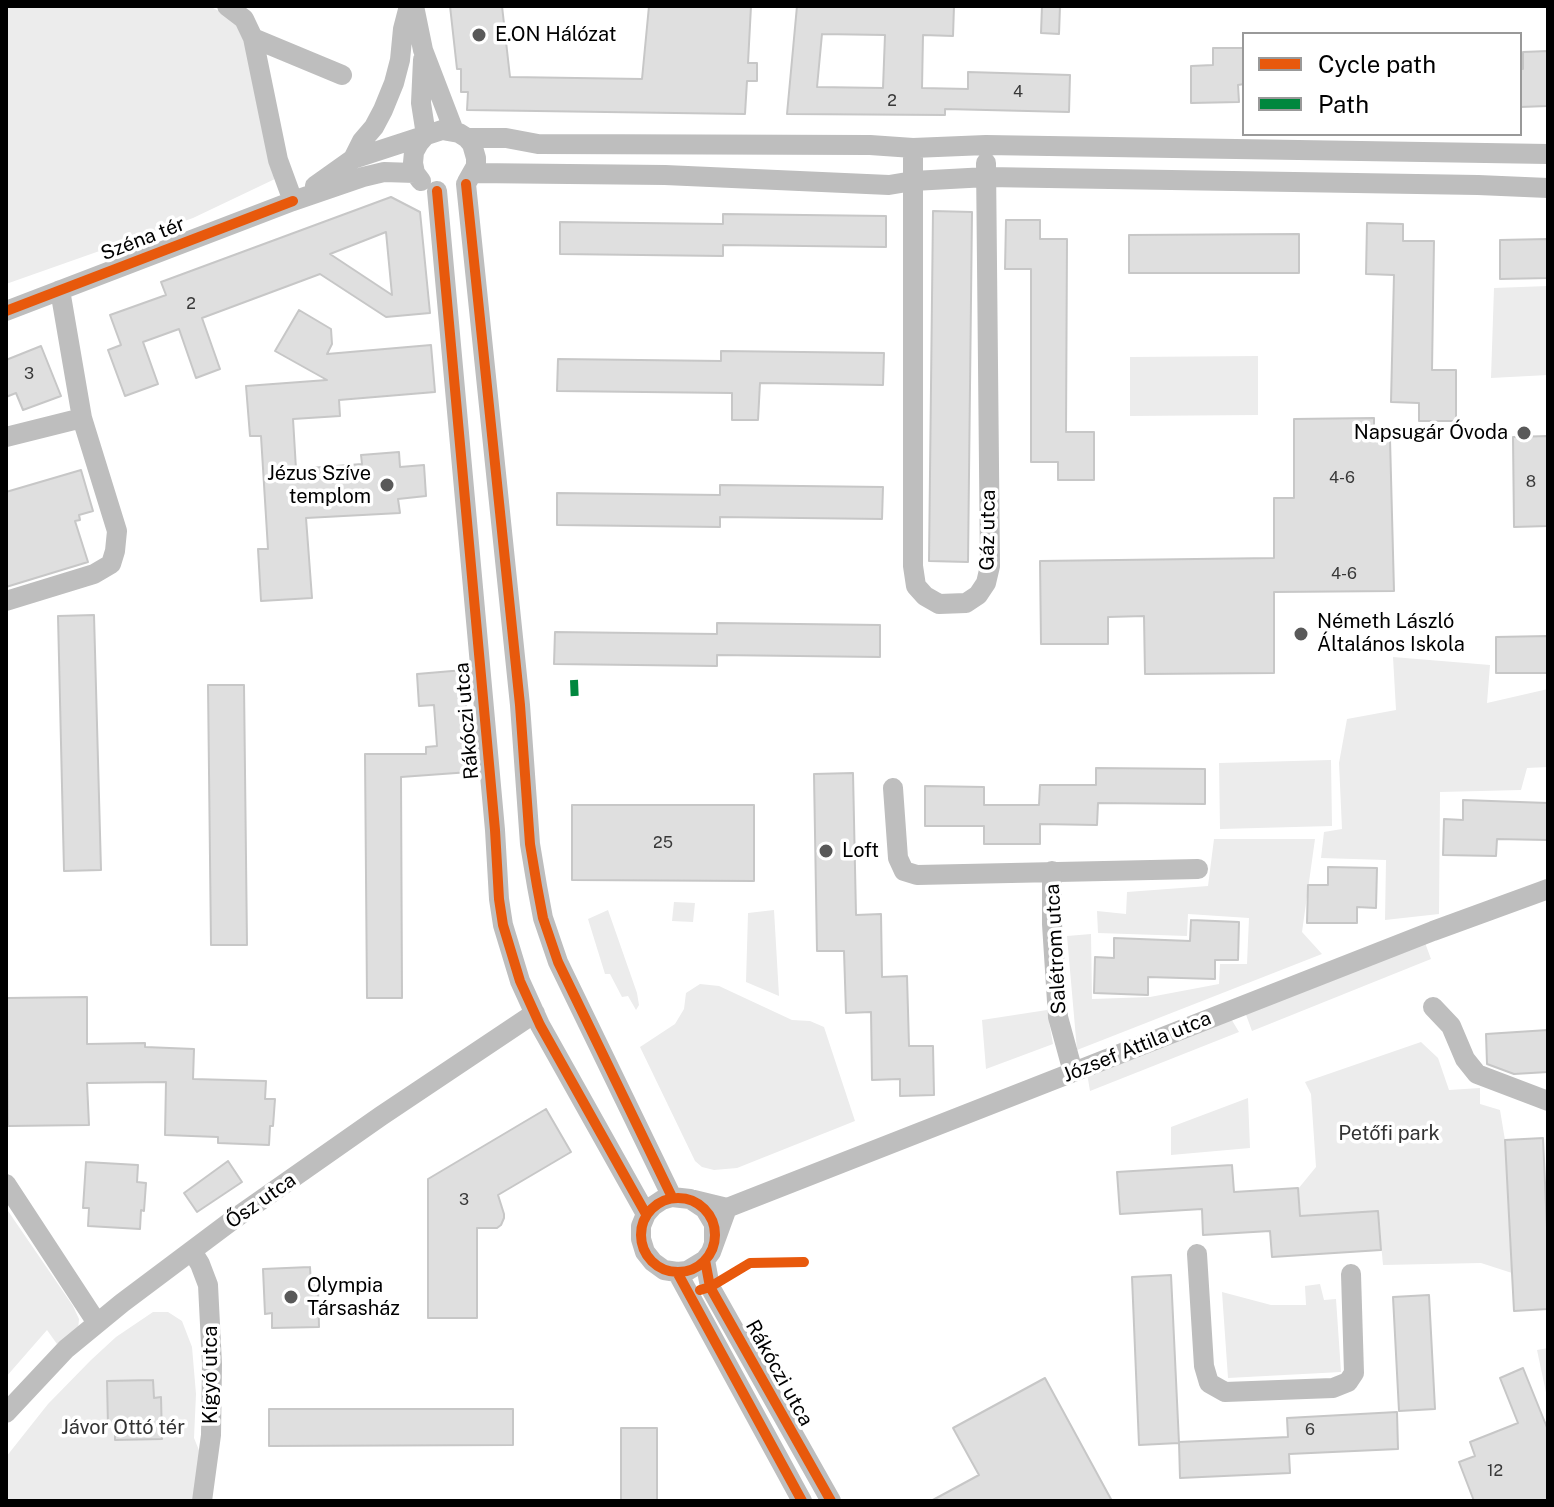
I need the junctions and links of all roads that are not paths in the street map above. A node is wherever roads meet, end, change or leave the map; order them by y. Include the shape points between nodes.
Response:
1 (227, 6) edge
2 (411, 6) edge
3 (253, 38) junction
4 (423, 50) junction
5 (342, 75) dead end
6 (426, 135) junction
7 (460, 135) junction
8 (986, 145) junction
9 (913, 148) junction
10 (1548, 154) edge
11 (353, 159) junction
12 (415, 173) junction
13 (987, 177) junction
14 (469, 178) junction
15 (913, 181) junction
16 (1548, 188) edge
17 (437, 191) junction
18 (293, 201) junction
19 (60, 290) junction
20 (6, 311) edge
21 (82, 418) junction
22 (6, 437) edge
23 (12, 599) edge
24 (893, 788) dead end
25 (1198, 869) dead end
26 (1052, 871) junction
27 (1548, 889) edge
28 (1433, 1007) dead end
29 (535, 1013) junction
30 (1073, 1072) junction
31 (1548, 1101) edge
32 (6, 1184) edge
33 (681, 1198) junction
34 (727, 1208) junction
35 (646, 1214) junction
36 (192, 1251) junction
37 (710, 1252) junction
38 (1197, 1254) dead end
39 (677, 1272) junction
40 (1351, 1274) dead end
41 (97, 1323) junction
42 (6, 1413) edge
43 (202, 1501) edge
44 (802, 1501) edge
45 (831, 1501) edge

1 - 3 street via 244,19
2 - 4 street
2 - 11 street via 394,83
3 - 5 street
3 - 18 street via 278,160
4 - 6 street
4 - 7 street
6 - 7 street, Széna tér via 442,130
6 - 11 street, Széna tér
6 - 12 street via 414,152
7 - 9 street via 538,144
7 - 14 street via 472,144 476,158
8 - 9 street
8 - 10 street
8 - 13 street, Gáz utca
9 - 15 street, Gáz utca
11 - 18 street, Széna tér
12 - 17 street
12 - 18 street, Széna tér via 384,172
13 - 15 street
13 - 15 street, Gáz utca via 990,566 986,583 966,603 939,604 925,596 916,586 913,566
13 - 16 street
14 - 15 street via 665,175 889,185
14 - 17 street via 455,190
14 - 33 street, Rákóczi utca via 530,844 543,918 558,962
17 - 29 street, Rákóczi utca via 499,899 520,981
18 - 19 street, Széna tér
19 - 20 street, Széna tér
19 - 21 street
21 - 22 street
21 - 23 street via 117,531 111,564
24 - 26 street, Salétrom utca via 898,858 904,871
25 - 26 street, Salétrom utca
26 - 30 street, Salétrom utca via 1058,1017
27 - 30 street, József Attila utca
28 - 31 street via 1451,1026 1477,1074
29 - 35 street, Rákóczi utca
29 - 36 street, Ősz utca
30 - 34 street, József Attila utca
32 - 41 street
33 - 34 street
33 - 35 street via 662,1200
33 - 37 street, Rákóczi utca via 705,1209 714,1224
34 - 37 street
35 - 39 street, Rákóczi utca via 641,1226 645,1252 664,1270
36 - 41 street, Ősz utca
36 - 43 street, Kígyó utca via 208,1285 212,1364 211,1435
37 - 39 street via 687,1271
37 - 45 street, Rákóczi utca via 710,1287
38 - 40 street via 1204,1366 1209,1383 1225,1392 1333,1388 1348,1382 1354,1373
39 - 44 street, Rákóczi utca
41 - 42 street, Ősz utca

